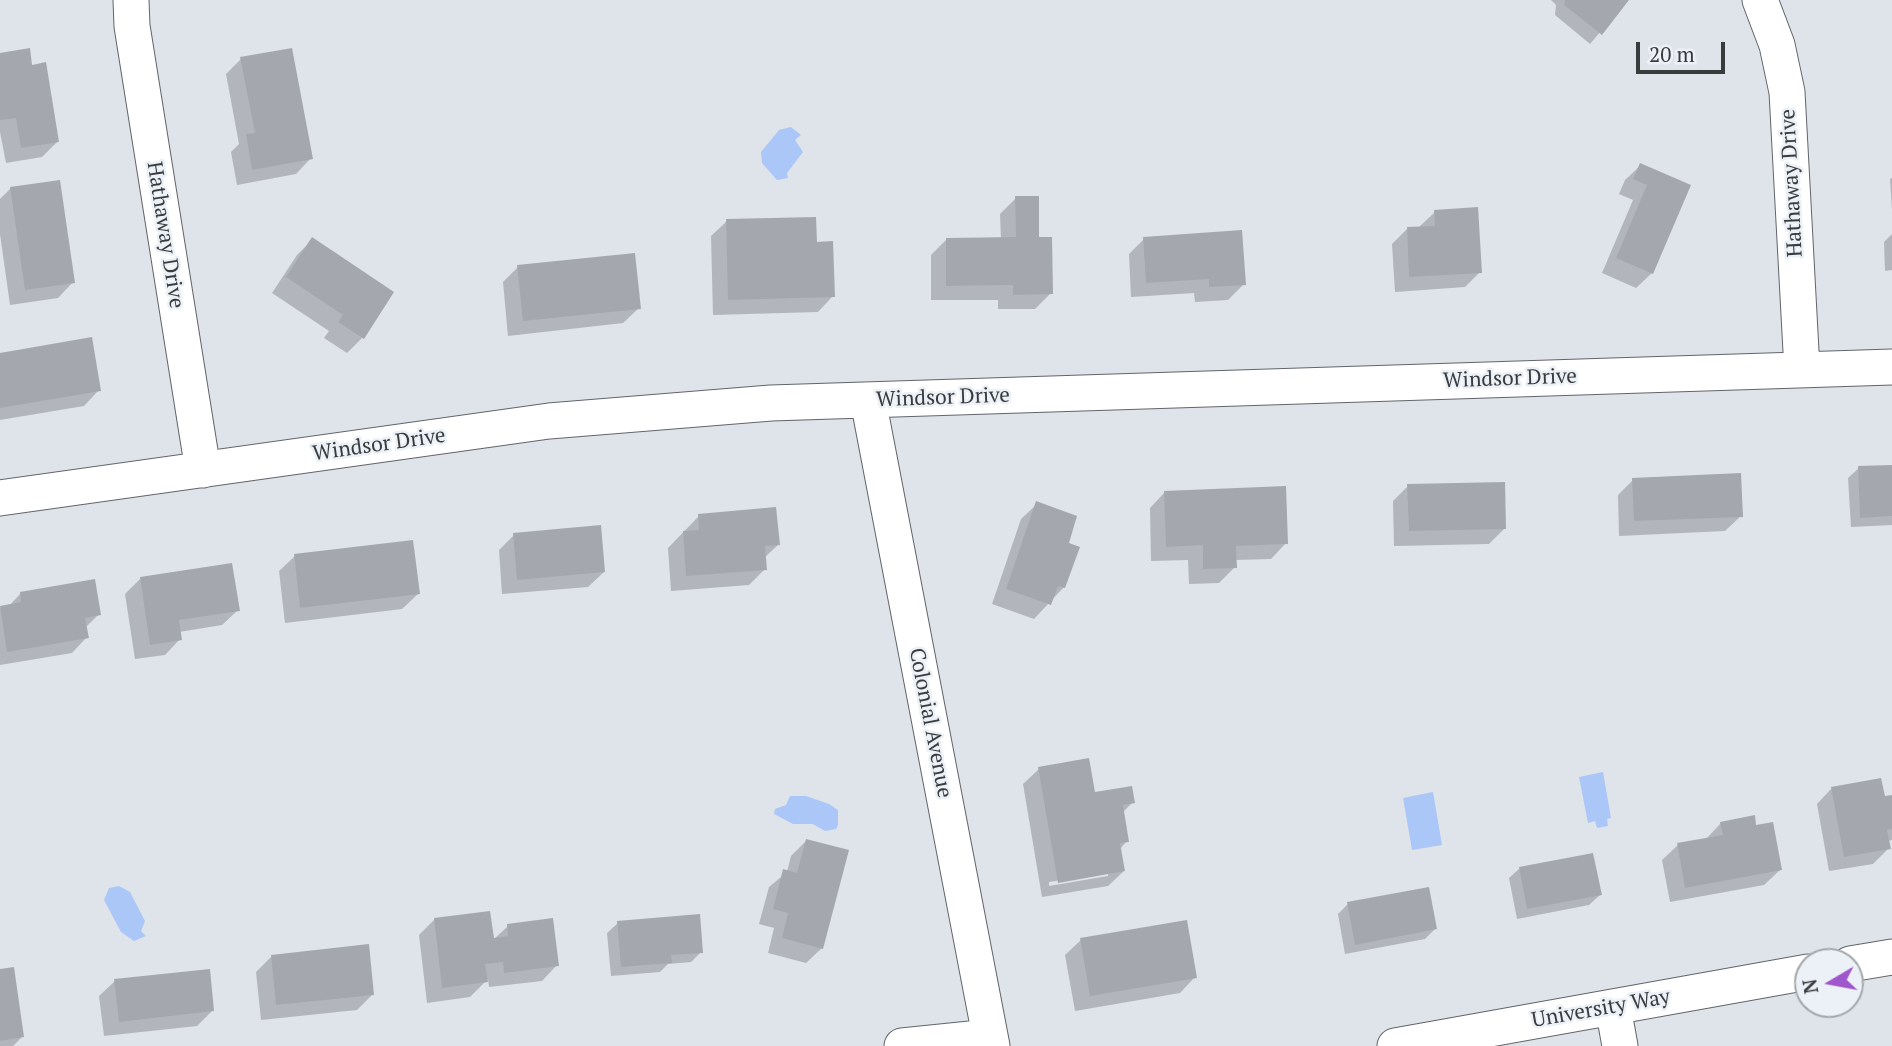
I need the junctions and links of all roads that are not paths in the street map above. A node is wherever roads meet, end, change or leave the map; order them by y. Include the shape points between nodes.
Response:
1 (131, 0) edge
2 (1760, 0) edge
3 (1892, 367) edge
4 (1802, 370) junction
5 (869, 400) junction
6 (203, 470) junction
7 (0, 498) edge
8 (1892, 957) edge
9 (1864, 962) edge
10 (1794, 975) edge
11 (1613, 1007) junction
12 (991, 1041) edge
13 (902, 1046) edge
14 (1395, 1046) edge
15 (1620, 1046) edge

1 - 6 street, Hathaway Drive
2 - 4 street, Hathaway Drive via 1777,45 1787,92
3 - 4 street, Windsor Drive
4 - 5 street, Windsor Drive
5 - 6 street, Windsor Drive via 549,421
5 - 12 street, Colonial Avenue
6 - 7 street, Windsor Drive
8 - 9 street
10 - 11 street, University Way
11 - 14 street, University Way
11 - 15 street
12 - 13 street

